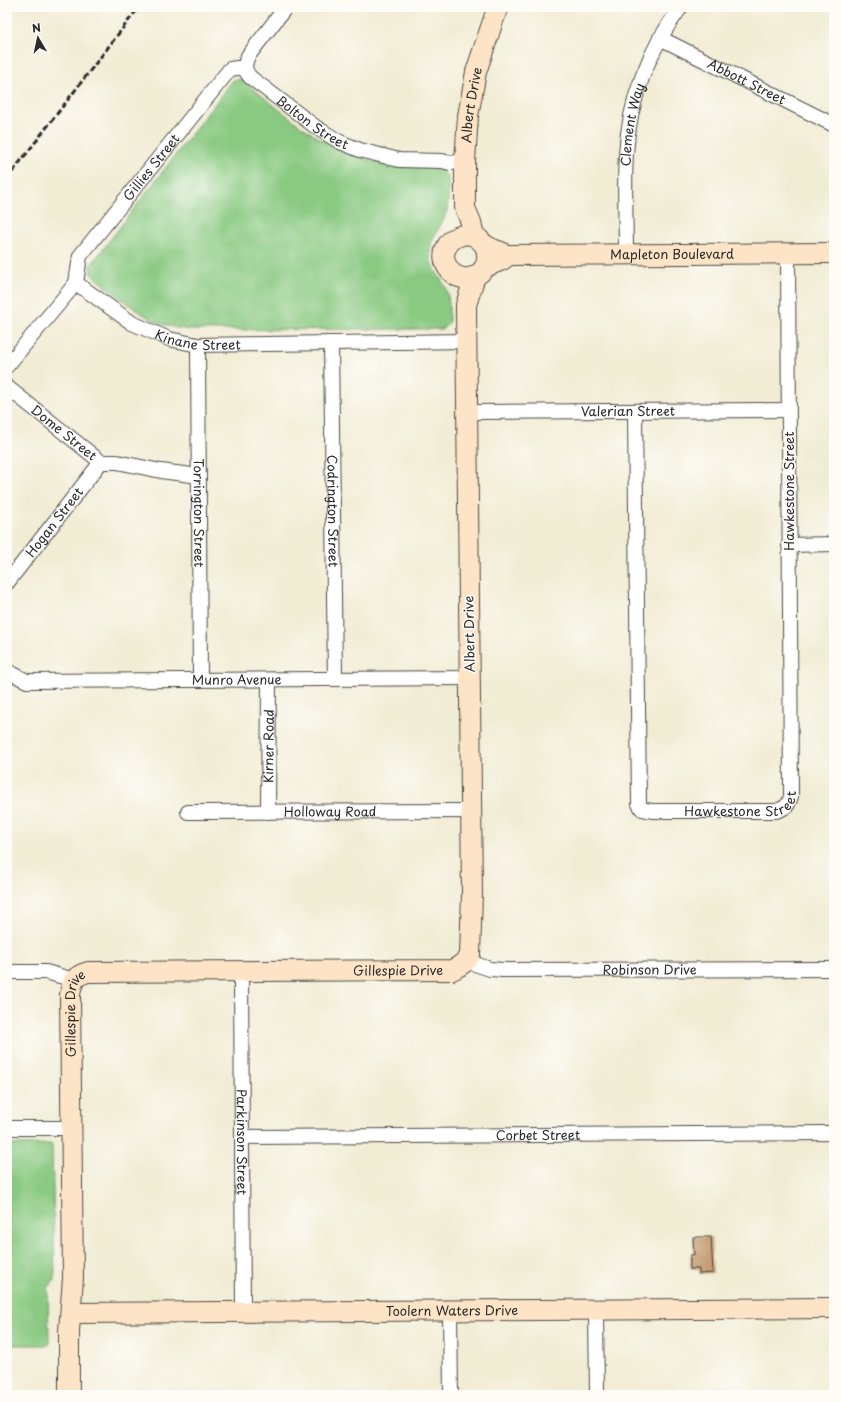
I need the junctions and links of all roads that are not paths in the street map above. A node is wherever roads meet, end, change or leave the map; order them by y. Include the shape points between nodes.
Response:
1 (286, 7) edge
2 (499, 7) edge
3 (681, 7) edge
4 (660, 38) junction
5 (245, 68) junction
6 (834, 125) edge
7 (465, 161) junction
8 (465, 208) junction
9 (454, 238) junction
10 (492, 247) junction
11 (788, 253) junction
12 (834, 253) edge
13 (626, 254) junction
14 (480, 272) junction
15 (455, 275) junction
16 (76, 283) junction
17 (466, 305) junction
18 (466, 341) junction
19 (331, 343) junction
20 (198, 345) junction
21 (7, 366) edge
22 (7, 387) edge
23 (788, 410) junction
24 (635, 411) junction
25 (467, 412) junction
26 (101, 462) junction
27 (199, 476) junction
28 (834, 544) edge
29 (789, 545) junction
30 (7, 583) edge
31 (7, 671) edge
32 (469, 678) junction
33 (335, 679) junction
34 (200, 680) junction
35 (269, 680) junction
36 (471, 811) junction
37 (188, 812) dead end
38 (268, 812) junction
39 (466, 961) junction
40 (834, 969) edge
41 (240, 971) junction
42 (7, 972) edge
43 (74, 980) junction
44 (7, 1128) edge
45 (71, 1128) junction
46 (834, 1133) edge
47 (242, 1137) junction
48 (834, 1308) edge
49 (596, 1310) junction
50 (450, 1311) junction
51 (243, 1312) junction
52 (71, 1313) junction
53 (69, 1395) edge
54 (450, 1395) edge
55 (597, 1395) edge

1 - 5 street via 248,56
2 - 7 street, Albert Drive via 476,72 468,116
3 - 4 street, Clement Way
4 - 6 street, Abbott Street
4 - 13 street, Clement Way via 644,72 629,128 626,153
5 - 7 street, Bolton Street via 250,77 308,121 349,146 399,160 450,163
5 - 16 street, Gillies Street via 230,69 80,256
7 - 8 street, Albert Drive
8 - 9 street, Albert Drive
8 - 10 street, Albert Drive via 471,222
9 - 10 street via 462,235
9 - 15 street via 447,245 444,257 448,269
10 - 13 street, Mapleton Boulevard
10 - 14 street
11 - 12 street, Mapleton Boulevard
11 - 13 street, Mapleton Boulevard
11 - 23 street, Hawkestone Street
14 - 15 street via 470,278
14 - 17 street, Albert Drive
15 - 17 street, Albert Drive
16 - 20 street, Kinane Street via 132,323 170,339
16 - 21 street
17 - 18 street, Albert Drive
18 - 19 street, Kinane Street
18 - 25 street, Albert Drive
19 - 20 street, Kinane Street
19 - 33 street, Codrington Street
20 - 27 street, Torrington Street
22 - 26 street, Dome Street
23 - 24 street, Valerian Street
23 - 29 street, Hawkestone Street
24 - 25 street, Valerian Street
24 - 29 street, Hawkestone Street via 638,797 642,809 776,811 789,803
25 - 32 street, Albert Drive
26 - 27 street, Dome Street via 117,462
26 - 30 street, Hogan Street
27 - 34 street, Torrington Street
28 - 29 street
31 - 34 street, Munro Avenue via 26,681
32 - 33 street, Munro Avenue
32 - 36 street, Albert Drive
33 - 35 street, Munro Avenue
34 - 35 street, Munro Avenue
35 - 38 street, Kirner Road
36 - 38 street, Holloway Road
36 - 39 street, Albert Drive via 471,947
37 - 38 street, Holloway Road
39 - 40 street, Robinson Drive via 490,969 503,970
39 - 41 street, Gillespie Drive via 452,970
41 - 43 street, Gillespie Drive via 88,972 78,975
41 - 47 street, Parkinson Street
42 - 43 street via 46,972
43 - 45 street, Gillespie Drive via 70,995
44 - 45 street
45 - 52 street, Gillespie Drive
46 - 47 street, Corbet Street
47 - 51 street, Parkinson Street
48 - 49 street, Toolern Waters Drive
49 - 50 street, Toolern Waters Drive
49 - 55 street
50 - 51 street, Toolern Waters Drive
50 - 54 street
51 - 52 street, Toolern Waters Drive
52 - 53 street, Gillespie Drive

